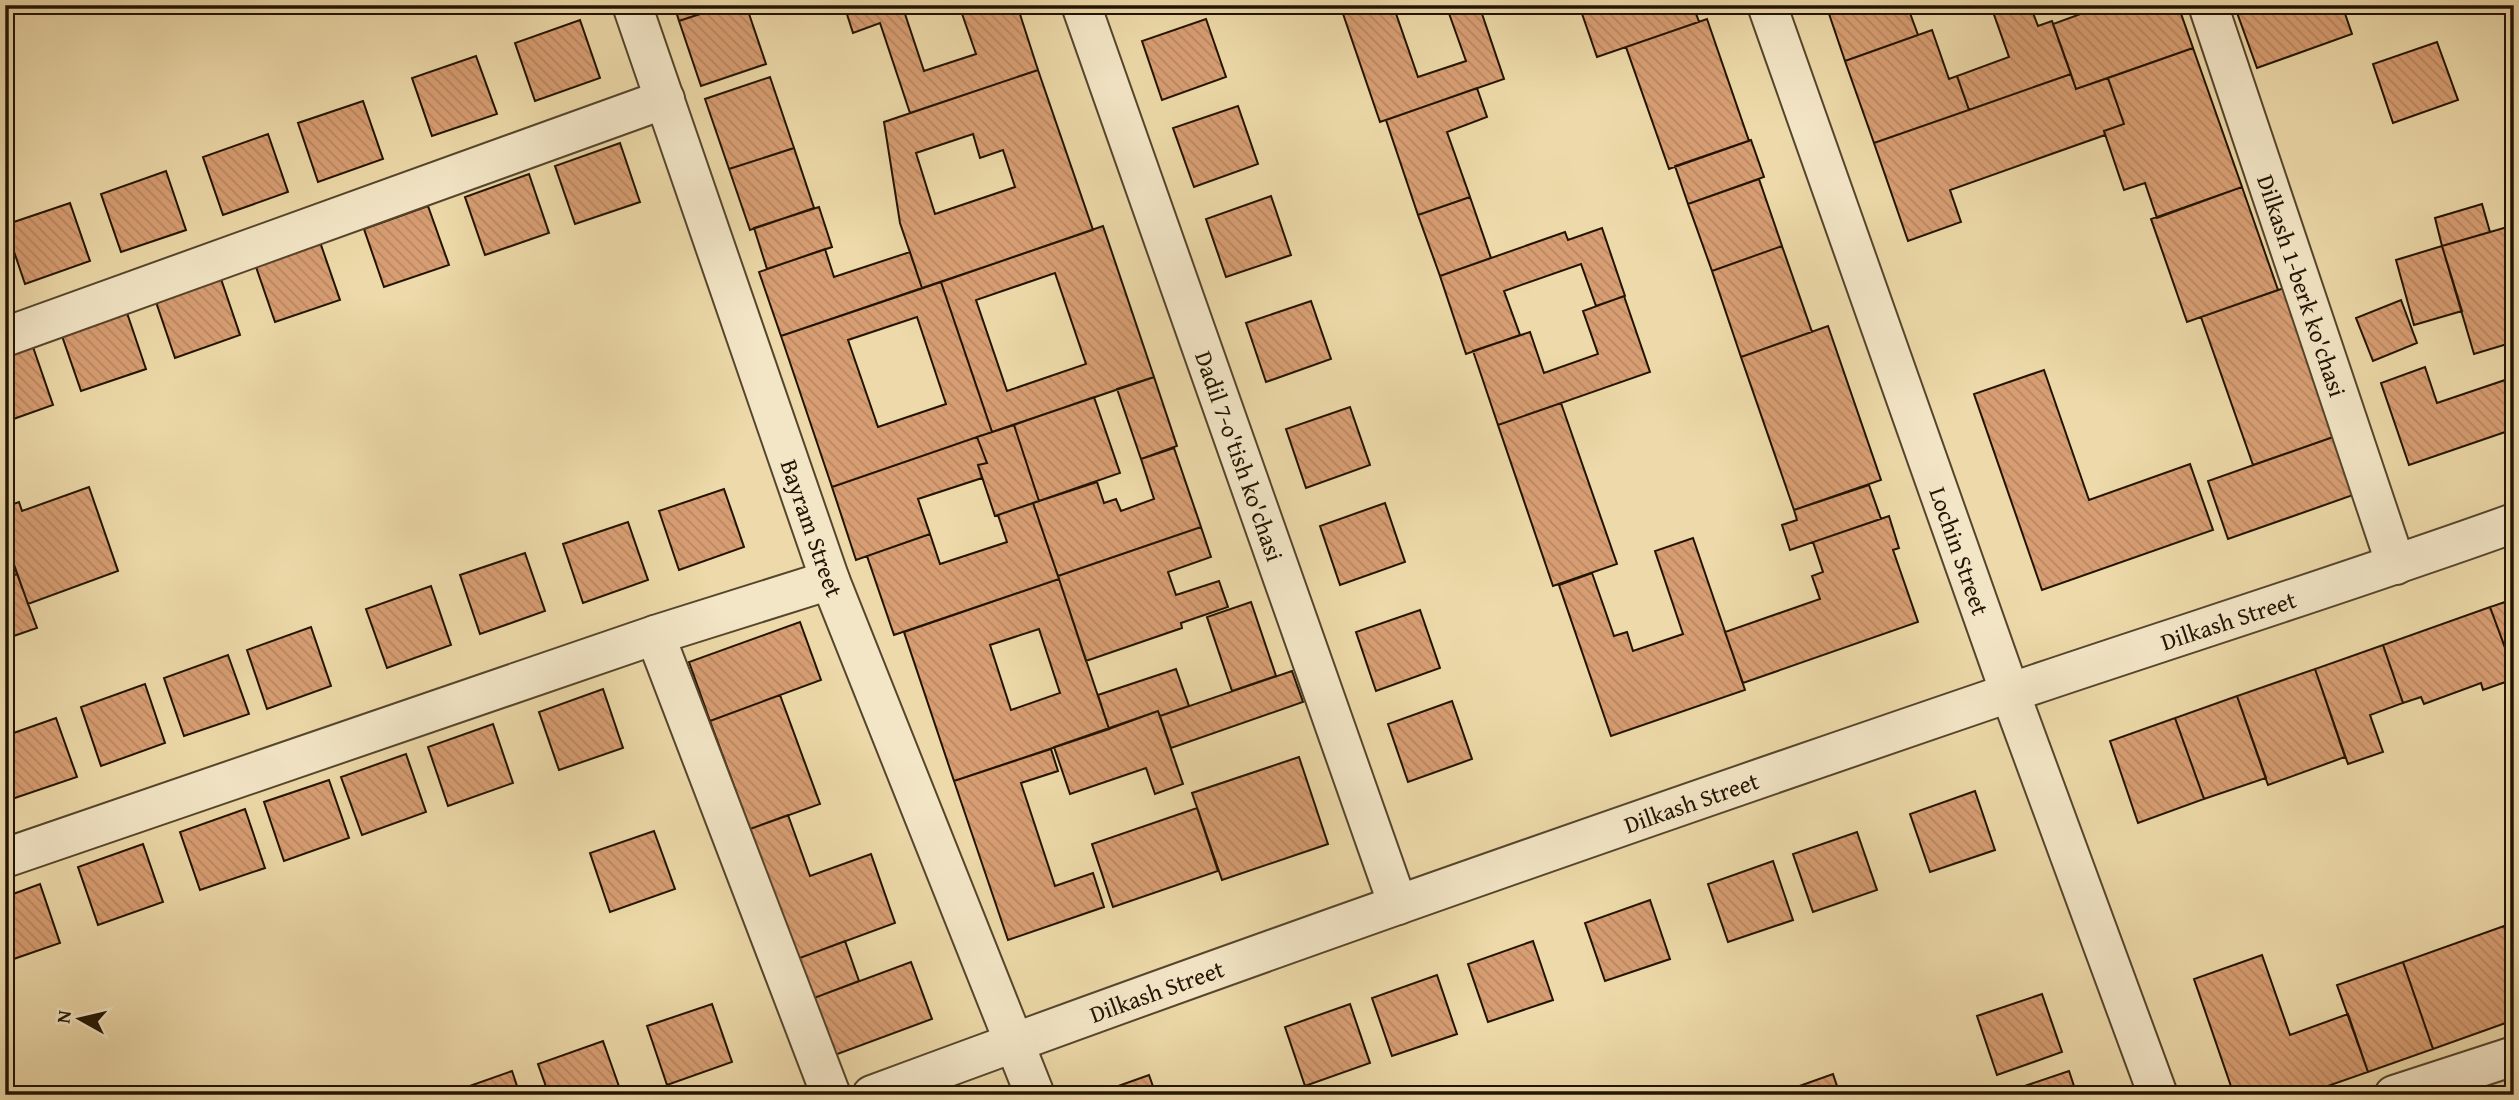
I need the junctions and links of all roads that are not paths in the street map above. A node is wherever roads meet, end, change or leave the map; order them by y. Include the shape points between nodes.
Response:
1 (632, 5) edge
2 (1081, 5) edge
3 (1767, 5) edge
4 (2208, 5) edge
5 (665, 99) junction
6 (5, 337) edge
7 (2514, 523) edge
8 (2396, 565) junction
9 (830, 580) junction
10 (655, 635) junction
11 (2010, 693) junction
12 (5, 858) edge
13 (1398, 905) junction
14 (1015, 1042) junction
15 (2514, 1056) edge
16 (831, 1095) edge
17 (872, 1095) edge
18 (1035, 1095) edge
19 (2158, 1095) edge
20 (2394, 1095) edge

1 - 5 street, Bayram Street
2 - 13 street, Dadil 7-o'tish ko'chasi
3 - 11 street, Lochin Street
4 - 8 street, Dilkash 1-berk ko'chasi
5 - 6 street
5 - 9 street, Bayram Street
7 - 8 street, Dilkash Street
8 - 11 street, Dilkash Street
9 - 10 street
9 - 14 street, Bayram Street
10 - 12 street
10 - 16 street
11 - 13 street, Dilkash Street
11 - 19 street, Lochin Street
13 - 14 street, Dilkash Street
14 - 17 street, Dilkash Street
14 - 18 street, Bayram Street
15 - 20 street

